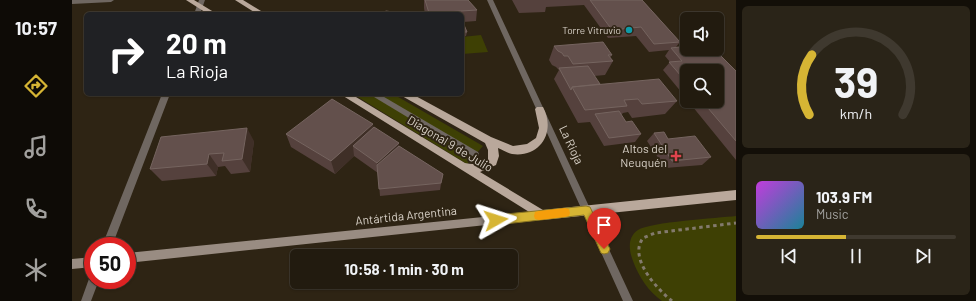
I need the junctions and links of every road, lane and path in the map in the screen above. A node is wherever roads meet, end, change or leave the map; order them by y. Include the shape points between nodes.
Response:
1 (111, 0) edge
2 (189, 0) edge
3 (238, 0) edge
4 (490, 0) edge
5 (72, 2) edge
6 (201, 3) edge
7 (211, 12) edge
8 (259, 12) edge
9 (165, 96) edge
10 (347, 96) edge
11 (376, 96) edge
12 (409, 96) edge
13 (540, 109) junction
14 (488, 140) junction
15 (475, 154) dead end
16 (464, 167) junction
17 (736, 195) edge
18 (586, 210) junction
19 (542, 215) junction
20 (736, 223) edge
21 (110, 237) edge
22 (136, 257) edge
23 (84, 263) edge
24 (72, 264) edge
25 (91, 289) edge
26 (86, 301) edge
27 (628, 301) edge
28 (672, 301) edge

1 - 5 street
2 - 6 main road
3 - 8 main road
4 - 13 street, La Rioja
6 - 7 main road
9 - 21 street
10 - 16 main road, Diagonal 9 de Julio
11 - 15 street
12 - 14 main road, Diagonal 9 de Julio
13 - 14 main road, Diagonal 9 de Julio via 544,128 540,140 535,145 513,150
13 - 18 street, La Rioja
14 - 16 main road via 494,152 492,162 475,169
16 - 19 main road, Diagonal 9 de Julio
17 - 18 main road, Antártida Argentina
18 - 19 main road, Antártida Argentina
18 - 27 street, La Rioja
19 - 22 main road, Antártida Argentina
20 - 28 path via 655,233 645,235 640,241 638,250 647,272 655,286
23 - 24 main road
25 - 26 street

